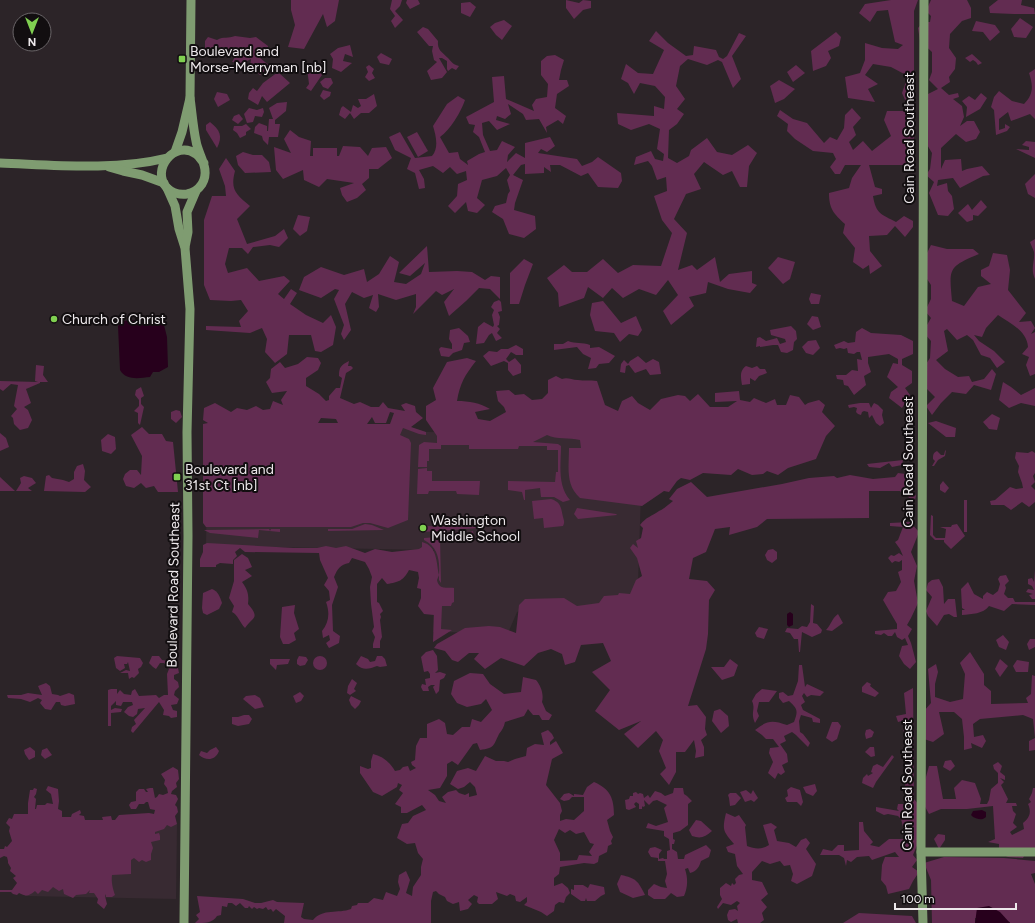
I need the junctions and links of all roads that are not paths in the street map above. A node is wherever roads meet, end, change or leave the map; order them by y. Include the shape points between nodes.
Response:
1 (191, 0) edge
2 (924, 0) edge
3 (190, 98) junction
4 (175, 152) junction
5 (167, 158) junction
6 (0, 163) edge
7 (204, 163) junction
8 (104, 166) junction
9 (165, 185) junction
10 (196, 191) junction
11 (185, 248) junction
12 (921, 852) junction
13 (1035, 852) edge
14 (184, 923) edge
15 (923, 923) edge

1 - 3 street
2 - 12 street, Cain Road Southeast
3 - 4 street
3 - 7 street via 196,144
4 - 5 street
4 - 7 street via 186,150 196,154
5 - 8 street via 145,163
5 - 9 street via 161,172
6 - 8 street
7 - 10 street via 205,178
8 - 9 street via 142,174
9 - 10 street via 181,194
9 - 11 street, Boulevard Road Southeast via 175,206
10 - 11 street, Boulevard Road Southeast via 187,212 188,232
11 - 14 street, Boulevard Road Southeast via 190,310
12 - 13 street
12 - 15 street, Cain Road Southeast

